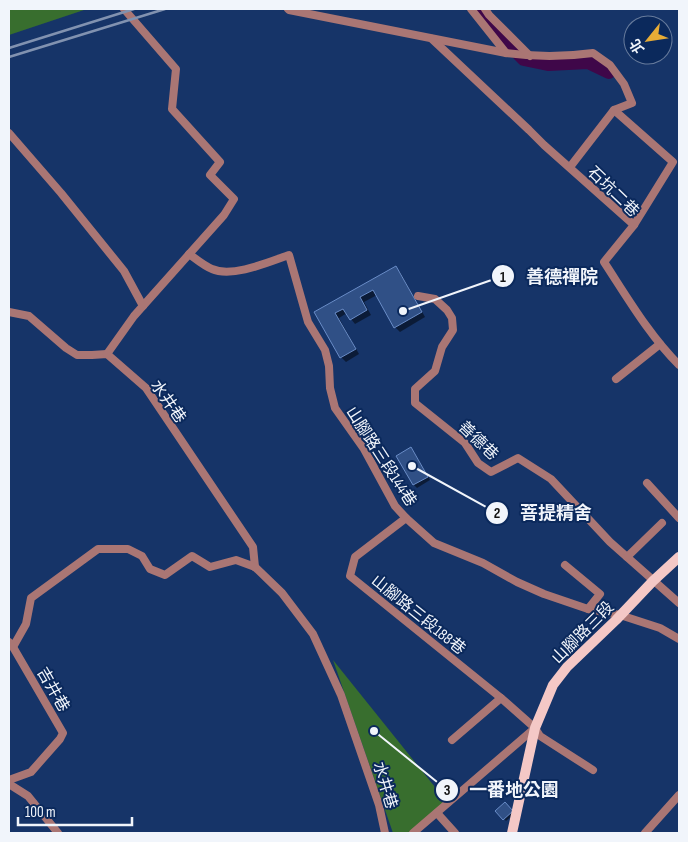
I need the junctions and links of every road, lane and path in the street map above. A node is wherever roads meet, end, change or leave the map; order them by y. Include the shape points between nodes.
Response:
1 (124, 9) edge
2 (288, 9) edge
3 (470, 9) edge
4 (485, 9) edge
5 (432, 38) junction
6 (506, 53) junction
7 (530, 56) junction
8 (614, 110) junction
9 (9, 133) edge
10 (570, 167) junction
11 (634, 225) junction
12 (189, 254) junction
13 (418, 296) dead end
14 (143, 306) junction
15 (9, 312) edge
16 (660, 344) junction
17 (108, 354) junction
18 (679, 365) edge
19 (616, 378) dead end
20 (647, 483) dead end
21 (406, 518) junction
22 (679, 518) edge
23 (662, 522) dead end
24 (627, 557) junction
25 (679, 557) edge
26 (565, 565) dead end
27 (255, 567) junction
28 (653, 581) junction
29 (679, 603) edge
30 (588, 609) junction
31 (620, 615) junction
32 (679, 639) edge
33 (11, 644) edge
34 (501, 698) junction
35 (535, 728) junction
36 (452, 740) dead end
37 (593, 770) dead end
38 (9, 782) edge
39 (679, 795) edge
40 (437, 813) junction
41 (58, 833) edge
42 (385, 833) edge
43 (413, 833) edge
44 (455, 833) edge
45 (512, 833) edge
46 (645, 833) edge

1 - 12 street via 176,69 172,109 220,162 210,175 234,199
2 - 5 street
3 - 6 street
4 - 7 street
5 - 6 street
5 - 10 street
6 - 7 street
7 - 8 street, 石坑二巷 via 593,53 610,65 632,102
8 - 10 street, 石坑二巷
8 - 11 street via 672,162
9 - 14 street via 124,271
10 - 11 street, 石坑二巷
11 - 16 street, 石坑二巷 via 604,262
12 - 14 street
12 - 21 street, 山腳路三段144巷 via 213,270 229,272 289,255 308,322 326,350 335,408 364,448 395,506
13 - 24 street, 善德巷 via 435,299 447,310 453,330 442,347 435,371 415,389 415,403 466,443 478,463 491,472 518,458 551,478
14 - 17 street
15 - 17 street via 29,316 77,355
16 - 18 street, 石坑二巷
16 - 19 street
17 - 27 street, 水井巷 via 146,388 253,547
20 - 22 street
21 - 30 street, 山腳路三段144巷 via 434,543 544,594
21 - 34 street, 山腳路三段188巷 via 355,557 350,576
23 - 24 street
24 - 28 street, 善德巷
25 - 28 main road, 山腳路三段
26 - 30 street via 600,594
27 - 33 street via 236,560 210,568 192,556 165,575 150,569 142,556 128,549 98,549 31,598 26,624
27 - 42 street, 水井巷 via 282,593 313,634 342,695 379,805
28 - 29 street, 善德巷
28 - 31 main road, 山腳路三段
30 - 31 street, 山腳路三段144巷
31 - 32 street, 山腳路三段144巷 via 660,628
31 - 35 main road, 山腳路三段 via 553,685
33 - 38 street, 吉井巷 via 64,733 31,772
34 - 35 street, 山腳路三段188巷
34 - 36 street
35 - 37 street, 山腳路三段188巷 via 540,736
35 - 40 street
35 - 45 main road, 山腳路三段
38 - 41 street, 吉井巷 via 28,796
39 - 46 street
40 - 43 street
40 - 44 street

